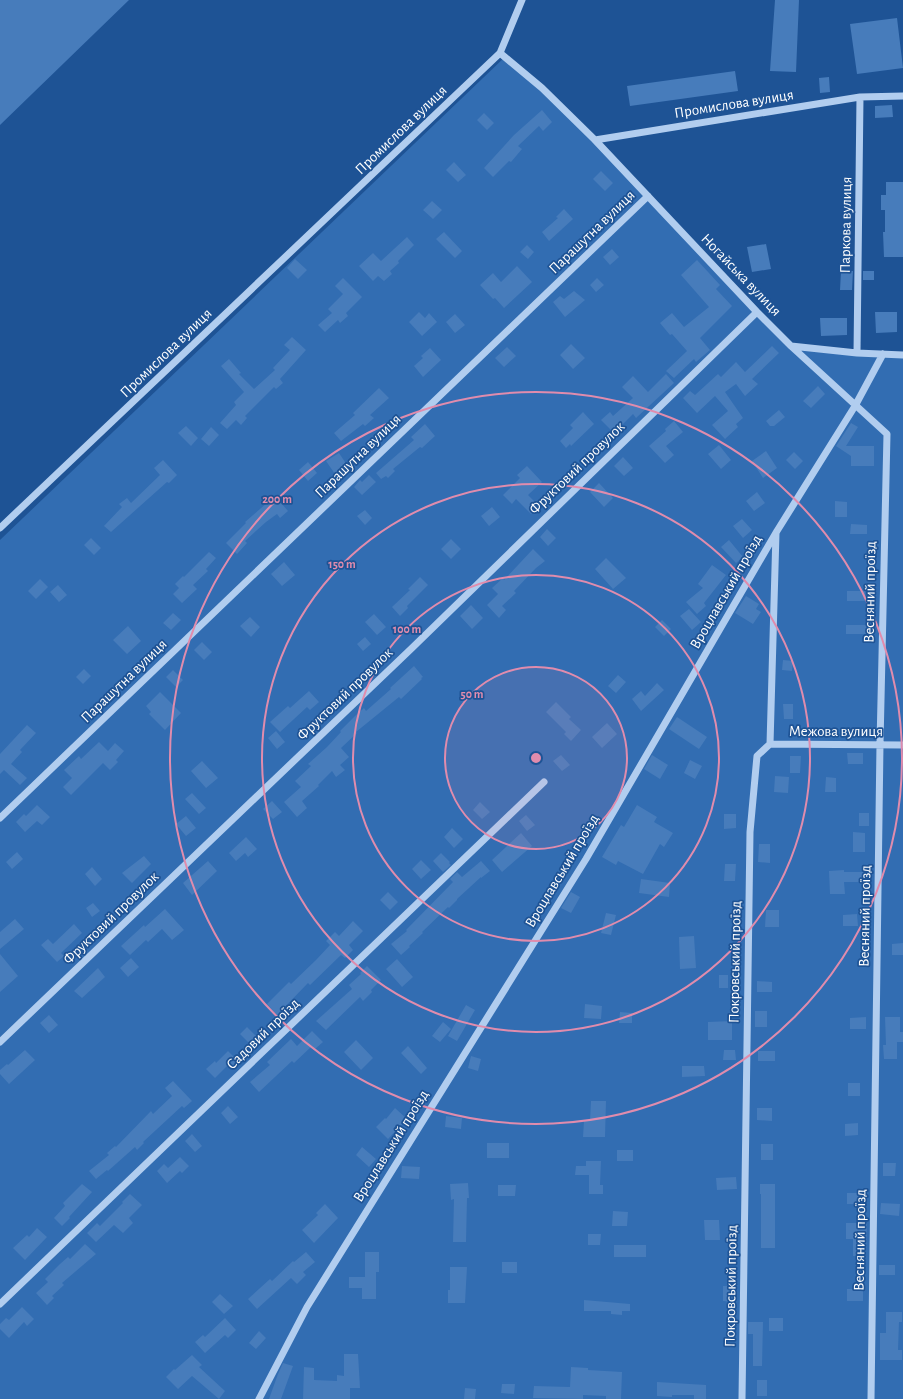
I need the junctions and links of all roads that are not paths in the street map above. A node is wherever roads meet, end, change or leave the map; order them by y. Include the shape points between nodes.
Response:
1 (522, 0) edge
2 (500, 53) junction
3 (903, 96) edge
4 (860, 97) junction
5 (595, 140) junction
6 (648, 196) junction
7 (757, 312) junction
8 (791, 346) junction
9 (857, 353) junction
10 (884, 354) junction
11 (903, 355) edge
12 (855, 406) junction
13 (887, 434) joint
14 (0, 528) edge
15 (776, 531) junction
16 (770, 744) junction
17 (880, 744) junction
18 (903, 745) edge
19 (544, 782) dead end
20 (0, 818) edge
21 (0, 1042) edge
22 (0, 1304) edge
23 (259, 1399) edge
24 (742, 1399) edge
25 (871, 1399) edge

1 - 2 street
2 - 5 street via 542,88
2 - 14 street, Промислова вулиця
3 - 4 street, Промислова вулиця
4 - 5 street, Промислова вулиця
4 - 9 street, Паркова вулиця
5 - 6 street, Ногайська вулиця
6 - 7 street, Ногайська вулиця
6 - 20 street, Парашутна вулиця
7 - 8 street, Ногайська вулиця
7 - 21 street, Фруктовий провулок via 412,648
8 - 9 street
8 - 12 street, Ногайська вулиця
9 - 10 street
10 - 11 street
10 - 12 street, Вроцлавський проїзд
12 - 13 street, Ногайська вулиця
12 - 15 street, Вроцлавський проїзд
13 - 17 street, Весняний проїзд
15 - 16 street
15 - 23 street, Вроцлавський проїзд via 586,859 306,1307
16 - 17 street, Межова вулиця
16 - 24 street, Покровський проїзд via 757,756 750,832
17 - 18 street, Межова вулиця
17 - 25 street, Весняний проїзд
19 - 22 street, Садовий проїзд

